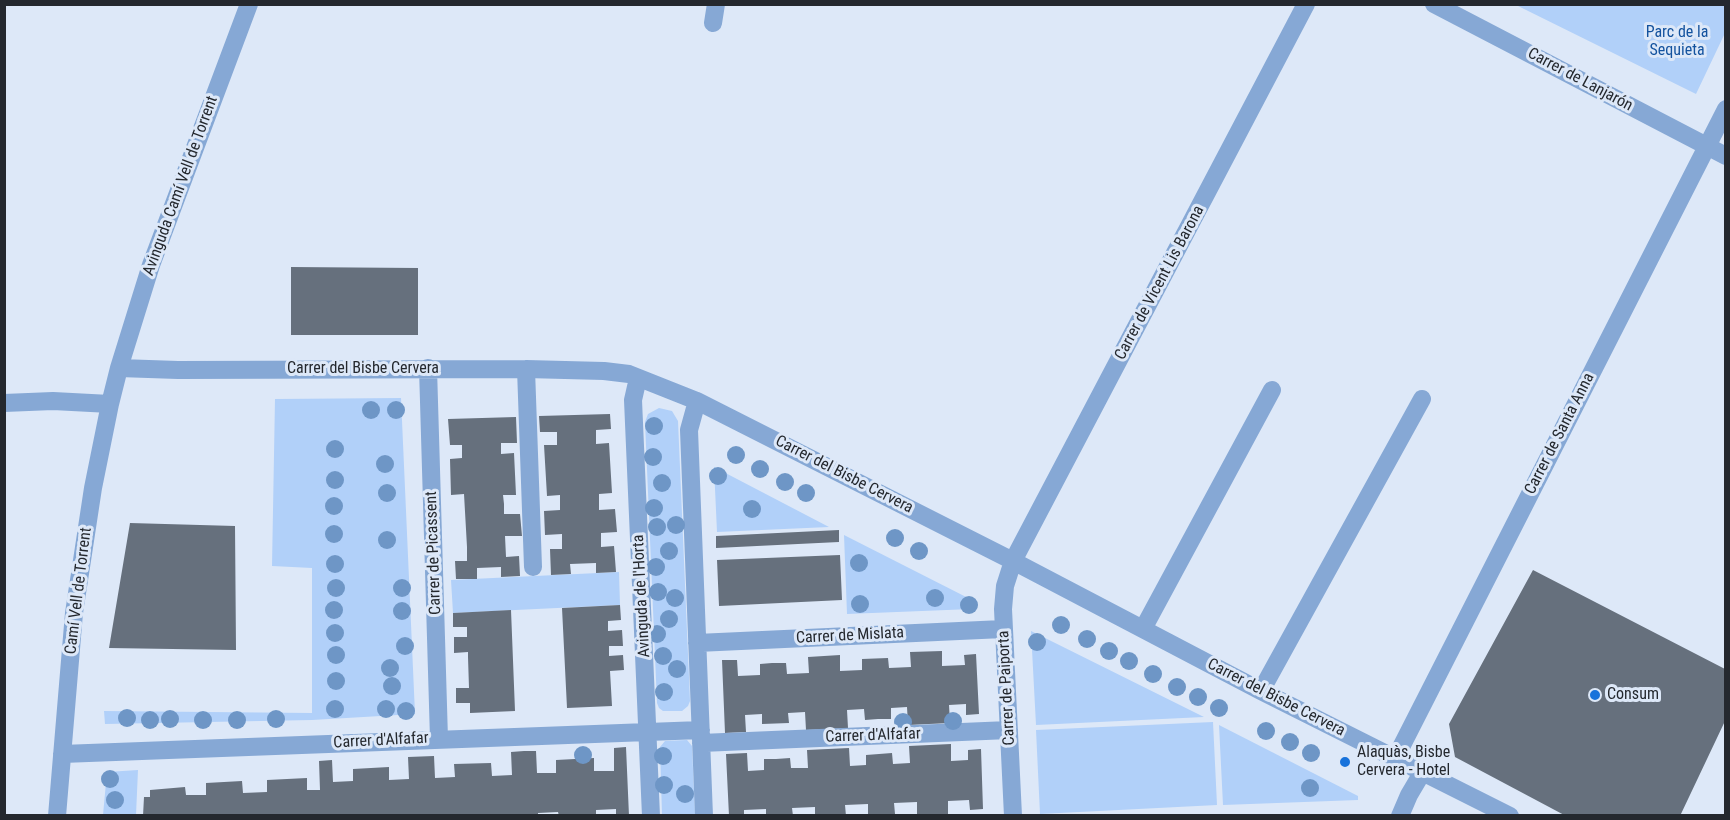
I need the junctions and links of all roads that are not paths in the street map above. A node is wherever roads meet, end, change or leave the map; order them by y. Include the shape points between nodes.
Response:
1 (249, 4) edge
2 (716, 4) edge
3 (1306, 4) edge
4 (1434, 4) edge
5 (714, 23) dead end
6 (1725, 109) edge
7 (1707, 146) junction
8 (1725, 156) edge
9 (428, 368) junction
10 (118, 369) junction
11 (526, 369) junction
12 (638, 378) junction
13 (1272, 390) dead end
14 (1422, 399) dead end
15 (697, 401) junction
16 (4, 403) edge
17 (110, 404) junction
18 (1013, 561) junction
19 (533, 567) dead end
20 (1004, 629) junction
21 (1143, 629) junction
22 (697, 643) junction
23 (1261, 691) junction
24 (1010, 730) junction
25 (648, 732) junction
26 (701, 736) junction
27 (439, 739) junction
28 (62, 754) junction
29 (1395, 759) junction
30 (1422, 773) junction
31 (57, 816) edge
32 (651, 816) edge
33 (704, 816) edge
34 (1013, 816) edge
35 (1400, 816) edge
36 (1510, 816) edge

1 - 10 street, Avinguda Camí Vell de Torrent via 150,265
2 - 5 street
3 - 18 street, Carrer de Vicent Lis Barona
4 - 7 street, Carrer de Lanjarón
6 - 7 street, Carrer de Santa Anna
7 - 8 street, Carrer de Lanjarón
7 - 29 street, Carrer de Santa Anna
9 - 10 street, Carrer del Bisbe Cervera
9 - 11 street, Carrer del Bisbe Cervera
9 - 27 street, Carrer de Picassent
10 - 17 street, Camí Vell de Torrent
11 - 12 street, Carrer del Bisbe Cervera via 603,371
11 - 19 street
12 - 15 street, Carrer del Bisbe Cervera
12 - 25 street, Avinguda de l'Horta via 633,400
13 - 21 street
14 - 23 street
15 - 18 street, Carrer del Bisbe Cervera
15 - 22 street via 689,430
16 - 17 street
17 - 28 street, Camí Vell de Torrent via 74,613
18 - 20 street, Carrer de Paiporta via 1005,586
18 - 21 street, Carrer del Bisbe Cervera
20 - 22 street, Carrer de Mislata
20 - 24 street, Carrer de Paiporta
21 - 23 street, Carrer del Bisbe Cervera
22 - 26 street
23 - 29 street, Carrer del Bisbe Cervera
24 - 26 street, Carrer d'Alfafar
24 - 34 street, Carrer de Paiporta
25 - 26 street, Carrer d'Alfafar
25 - 27 street, Carrer d'Alfafar
25 - 32 street, Avinguda de l'Horta
26 - 33 street
27 - 28 street, Carrer d'Alfafar
28 - 31 street, Camí Vell de Torrent
29 - 30 street, Carrer del Bisbe Cervera
30 - 35 street
30 - 36 street, Carrer del Bisbe Cervera

